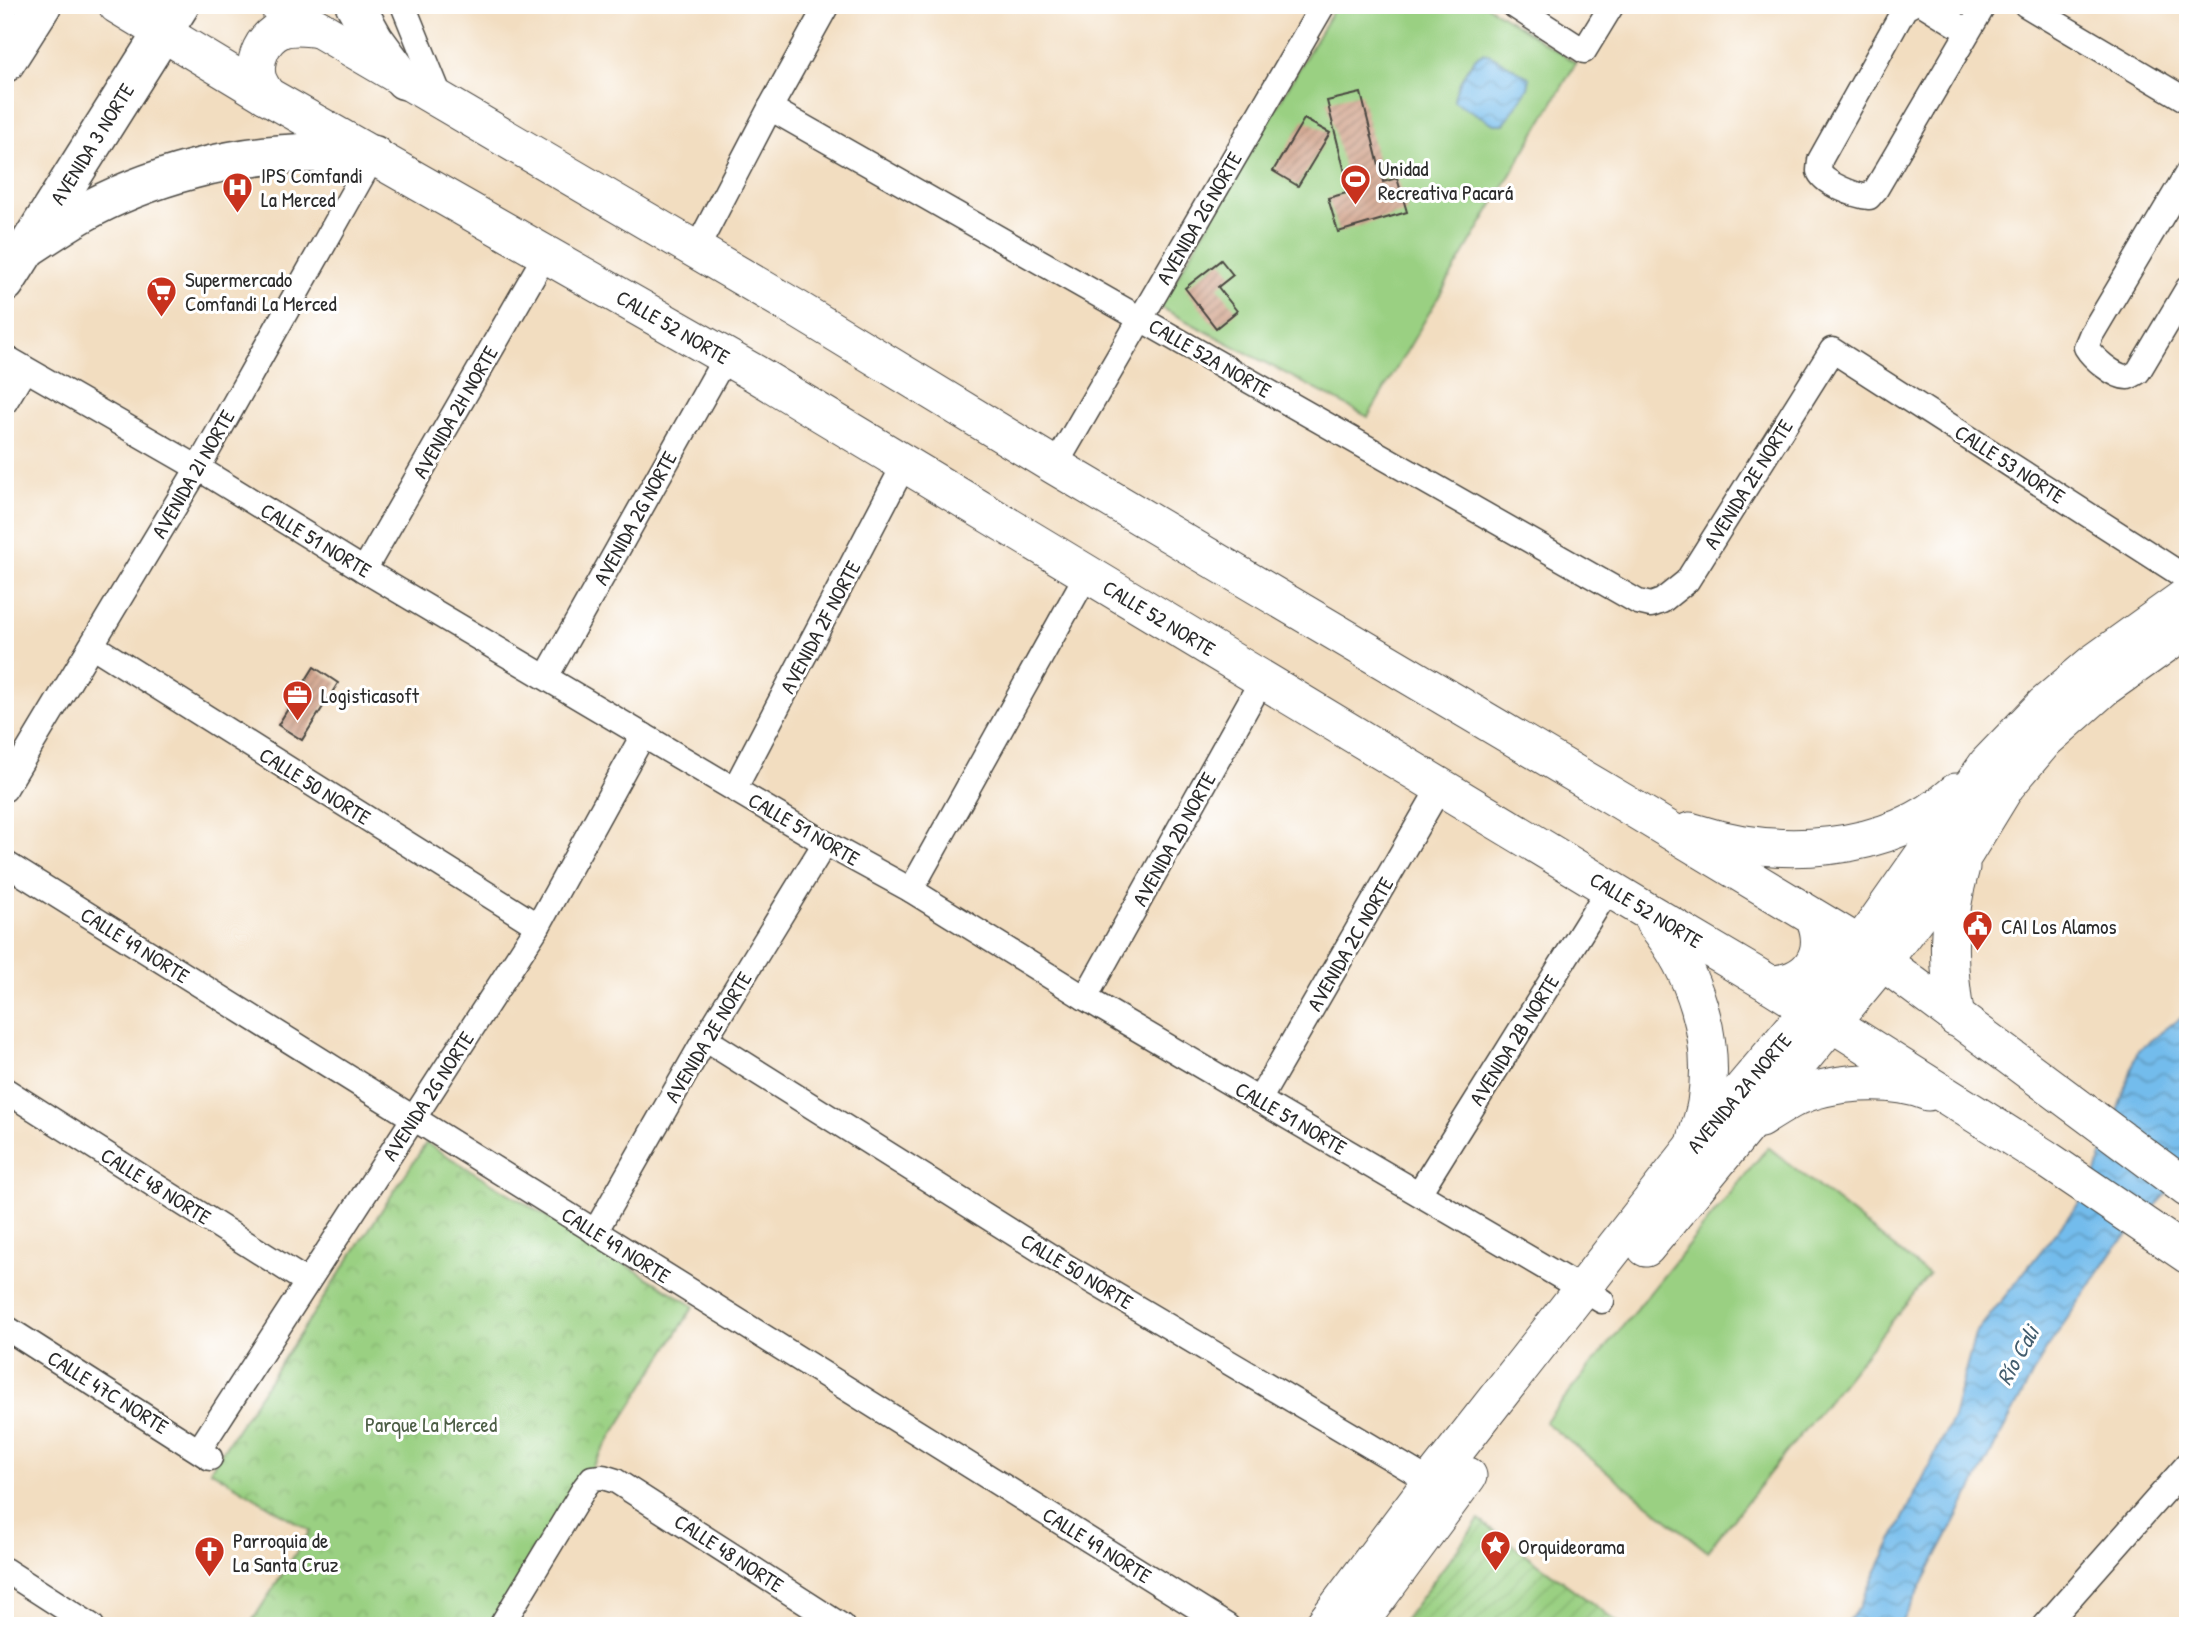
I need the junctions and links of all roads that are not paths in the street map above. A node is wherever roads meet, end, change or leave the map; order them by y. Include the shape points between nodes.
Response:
1 (42, 5) edge
2 (117, 5) edge
3 (278, 5) edge
4 (355, 5) edge
5 (402, 5) edge
6 (827, 5) edge
7 (1323, 5) edge
8 (1513, 5) edge
9 (1612, 5) edge
10 (1910, 5) edge
11 (1925, 5) edge
12 (1984, 5) edge
13 (2025, 5) edge
14 (2063, 14) edge
15 (171, 19) edge
16 (318, 29) junction
17 (1967, 31) junction
18 (5, 63) edge
19 (404, 80) junction
20 (266, 95) junction
21 (2188, 101) edge
22 (442, 102) junction
23 (770, 108) junction
24 (374, 155) junction
25 (2188, 172) edge
26 (29, 247) junction
27 (696, 250) junction
28 (546, 254) junction
29 (5, 283) edge
30 (2188, 288) edge
31 (1140, 319) junction
32 (1832, 349) joint
33 (725, 358) junction
34 (15, 363) edge
35 (5, 402) edge
36 (904, 465) junction
37 (1055, 466) junction
38 (198, 468) junction
39 (364, 570) junction
40 (1087, 574) junction
41 (2188, 579) edge
42 (2188, 596) edge
43 (1651, 606) joint
44 (2188, 628) edge
45 (93, 646) junction
46 (546, 677) junction
47 (1262, 680) junction
48 (643, 734) junction
49 (1988, 763) junction
50 (1440, 787) junction
51 (5, 789) edge
52 (735, 789) junction
53 (1620, 801) junction
54 (825, 843) junction
55 (1965, 853) junction
56 (5, 863) edge
57 (1609, 888) junction
58 (911, 890) junction
59 (1645, 910) junction
60 (1815, 919) junction
61 (538, 926) junction
62 (1871, 961) junction
63 (1770, 984) junction
64 (1085, 998) junction
65 (1820, 1016) junction
66 (1971, 1029) junction
67 (705, 1039) junction
68 (5, 1090) edge
69 (1259, 1100) junction
70 (1960, 1105) junction
71 (413, 1121) junction
72 (1709, 1149) junction
73 (2188, 1189) edge
74 (1419, 1193) junction
75 (595, 1232) junction
76 (2185, 1253) edge
77 (307, 1282) junction
78 (1592, 1295) junction
79 (5, 1327) edge
80 (204, 1454) joint
81 (2188, 1464) edge
82 (1442, 1489) junction
83 (5, 1570) edge
84 (92, 1626) edge
85 (501, 1626) edge
86 (842, 1626) edge
87 (1227, 1626) edge
88 (1323, 1626) edge
89 (1357, 1626) edge
90 (2045, 1626) edge

1 - 18 main road
2 - 15 main road, CALLE 52 NORTE
3 - 16 main road
4 - 19 main road
5 - 22 street
6 - 23 street
7 - 31 street, AVENIDA 2G NORTE
8 - 9 street via 1584,51
10 - 17 street via 1820,160 1825,180 1859,196 1869,197 1876,189
11 - 17 street
12 - 17 street
13 - 14 street
14 - 21 street
15 - 20 main road, CALLE 52 NORTE
15 - 26 main road, AVENIDA 3 NORTE
16 - 19 main road
16 - 20 main road via 279,30 265,42 257,60 257,78
19 - 22 main road
20 - 24 main road, CALLE 52 NORTE
22 - 27 main road
23 - 27 street
23 - 31 street, CALLE 52A NORTE
24 - 26 main road via 288,155 191,170 80,215
24 - 28 main road, CALLE 52 NORTE
24 - 38 street, AVENIDA 2I NORTE
25 - 30 street via 2086,347 2118,375 2129,377 2138,372
26 - 29 main road, AVENIDA 3 NORTE
27 - 37 main road
28 - 33 main road, CALLE 52 NORTE
28 - 39 street, AVENIDA 2H NORTE
31 - 37 street, AVENIDA 2G NORTE
31 - 43 street, CALLE 52A NORTE
32 - 41 street, CALLE 53 NORTE
32 - 43 street, AVENIDA 2E NORTE via 1687,582
33 - 36 main road, CALLE 52 NORTE
33 - 46 street, AVENIDA 2G NORTE
34 - 35 street
34 - 38 street, CALLE 51 NORTE
36 - 40 main road, CALLE 52 NORTE
36 - 52 street, AVENIDA 2F NORTE
37 - 53 main road
38 - 39 street, CALLE 51 NORTE
38 - 45 street, AVENIDA 2I NORTE
39 - 46 street, CALLE 51 NORTE
40 - 47 main road, CALLE 52 NORTE
40 - 58 street
42 - 49 main road, AVENIDA 2A NORTE via 2092,664
44 - 55 main road, AVENIDA 2A NORTE via 2105,687 2045,740 2007,786
45 - 51 street, AVENIDA 2I NORTE
45 - 61 street, CALLE 50 NORTE
46 - 48 street, CALLE 51 NORTE
47 - 50 main road, CALLE 52 NORTE
47 - 64 street, AVENIDA 2D NORTE
48 - 52 street, CALLE 51 NORTE
48 - 61 street, AVENIDA 2G NORTE
49 - 53 main road via 1945,802 1907,826 1861,840 1812,847 1712,838 1665,823
49 - 62 main road, AVENIDA 2A NORTE
50 - 57 main road, CALLE 52 NORTE
50 - 69 street, AVENIDA 2C NORTE
52 - 54 street, CALLE 51 NORTE
53 - 60 main road
54 - 58 street, CALLE 51 NORTE
54 - 67 street, AVENIDA 2E NORTE
55 - 62 main road, AVENIDA 2A NORTE
55 - 66 main road via 1950,918 1948,952 1950,985
56 - 71 street, CALLE 49 NORTE
57 - 59 main road, CALLE 52 NORTE
57 - 74 street, AVENIDA 2B NORTE
58 - 64 street, CALLE 51 NORTE
59 - 63 main road, CALLE 52 NORTE
59 - 72 main road via 1671,942 1690,979 1703,1020 1709,1061
60 - 62 main road
60 - 63 main road via 1820,946 1808,971 1797,979
61 - 71 street, AVENIDA 2G NORTE
62 - 65 main road, AVENIDA 2A NORTE
62 - 66 main road
63 - 65 main road, CALLE 52 NORTE
64 - 69 street, CALLE 51 NORTE
65 - 70 main road, CALLE 52 NORTE
65 - 72 main road, AVENIDA 2A NORTE
66 - 73 main road
67 - 75 street, AVENIDA 2E NORTE
67 - 82 street, CALLE 50 NORTE via 1061,1263
68 - 77 street, CALLE 48 NORTE
69 - 74 street, CALLE 51 NORTE
70 - 72 main road via 1922,1090 1881,1083 1839,1085 1796,1098
70 - 76 main road, CALLE 52 NORTE
71 - 75 street, CALLE 49 NORTE
71 - 77 street, AVENIDA 2G NORTE
72 - 78 main road, AVENIDA 2A NORTE
74 - 78 street, CALLE 51 NORTE
75 - 87 street, CALLE 49 NORTE
77 - 80 street, AVENIDA 2G NORTE
78 - 82 main road, AVENIDA 2A NORTE
79 - 80 street, CALLE 47C NORTE
81 - 90 street
82 - 88 main road, AVENIDA 2A NORTE
82 - 89 main road, AVENIDA 2A NORTE
83 - 84 street
85 - 86 street, CALLE 48 NORTE via 585,1487 592,1478 603,1477

